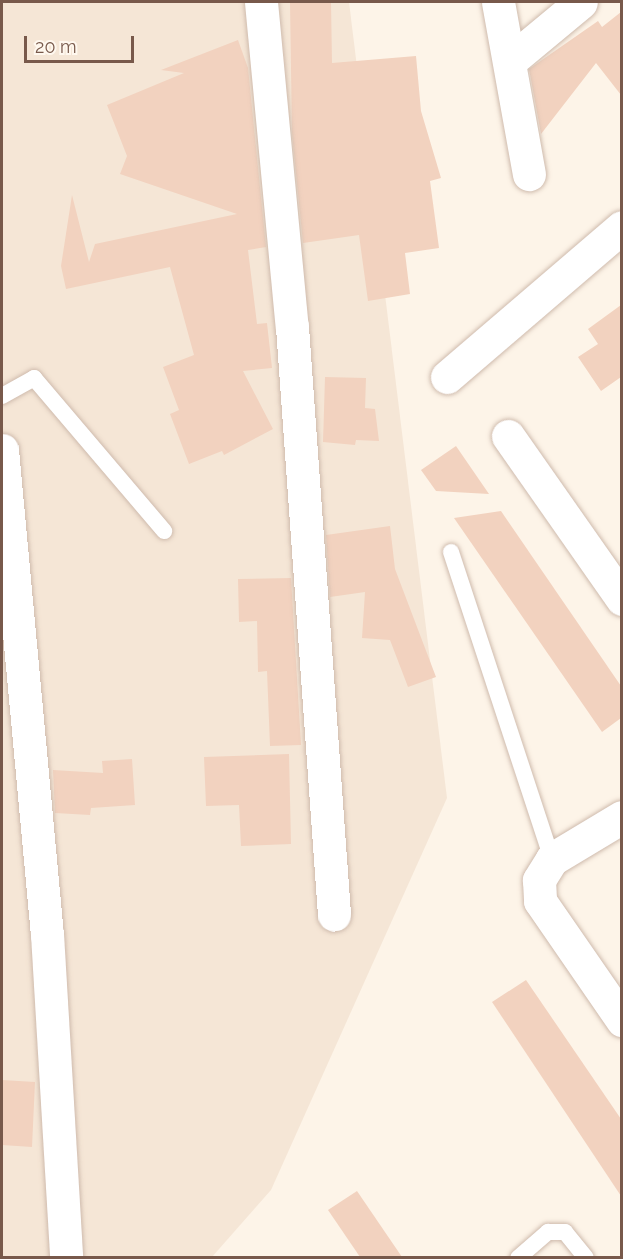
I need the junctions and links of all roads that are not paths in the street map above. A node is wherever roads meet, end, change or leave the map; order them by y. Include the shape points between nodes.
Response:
1 (261, 2) edge
2 (498, 2) edge
3 (581, 2) edge
4 (510, 61) junction
5 (529, 174) dead end
6 (618, 238) edge
7 (447, 377) dead end
8 (2, 396) edge
9 (508, 436) dead end
10 (2, 450) edge
11 (164, 531) dead end
12 (451, 552) dead end
13 (621, 599) edge
14 (621, 817) edge
15 (552, 859) junction
16 (334, 914) dead end
17 (621, 1020) edge
18 (66, 1257) edge
19 (518, 1257) edge
20 (586, 1257) edge

1 - 16 street via 292,327
2 - 4 street
3 - 4 street
4 - 5 street
6 - 7 street
8 - 11 lane via 34,378
9 - 13 street
10 - 18 street via 47,934
12 - 15 lane
14 - 15 street
15 - 17 street via 539,880 540,901
19 - 20 lane via 548,1232 565,1232

